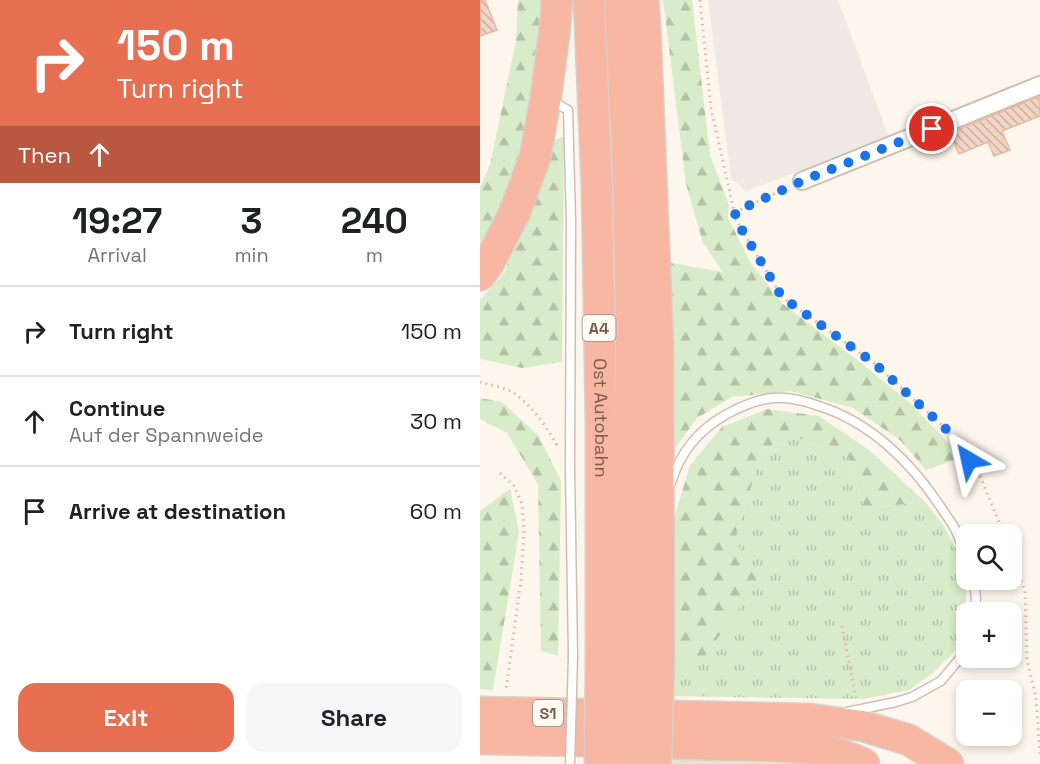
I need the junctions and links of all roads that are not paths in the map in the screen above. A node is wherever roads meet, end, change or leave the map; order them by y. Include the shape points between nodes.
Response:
1 (557, 0) edge
2 (589, 0) edge
3 (620, 0) edge
4 (643, 0) edge
5 (1040, 85) edge
6 (546, 97) junction
7 (802, 181) road end
8 (480, 274) edge
9 (670, 488) dead end
10 (956, 530) edge
11 (616, 657) junction
12 (956, 663) edge
13 (491, 712) edge
14 (810, 719) junction
15 (480, 739) edge
16 (615, 746) edge
17 (570, 764) edge
18 (656, 764) edge
19 (864, 764) edge
20 (948, 764) edge

1 - 6 highway
2 - 11 highway, Ost Autobahn / A4 via 601,425
3 - 11 highway, Ost Autobahn / A4 via 631,317
4 - 11 highway via 662,511
5 - 7 street
6 - 8 highway via 535,157 519,201
6 - 11 lane via 568,110 570,469
9 - 10 lane via 675,469 692,441 714,422 741,406 774,398 803,400 865,428 900,455 931,491
11 - 16 highway, Ost Autobahn / A4, bridge
11 - 17 lane, bridge
11 - 18 highway, bridge
12 - 14 lane via 941,681 912,697
13 - 16 highway, S1
14 - 16 highway
14 - 20 highway via 863,726 909,740
15 - 16 highway, S1
16 - 19 highway via 812,749

